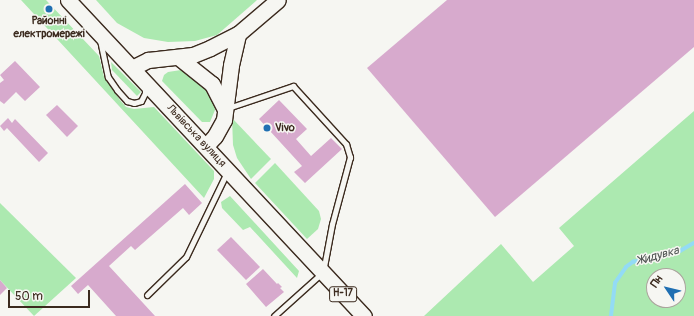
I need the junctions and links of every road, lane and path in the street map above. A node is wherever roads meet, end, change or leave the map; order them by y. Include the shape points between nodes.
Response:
1 (68, 0) edge
2 (278, 0) edge
3 (98, 32) junction
4 (238, 34) junction
5 (178, 57) junction
6 (132, 68) junction
7 (146, 83) junction
8 (225, 109) junction
9 (206, 146) junction
10 (228, 170) junction
11 (323, 272) junction
12 (147, 295) dead end
13 (274, 316) edge
14 (364, 316) edge

1 - 3 main road, Львівська вулиця
2 - 4 main road
3 - 6 main road, Львівська вулиця
3 - 7 lane via 108,77 117,90 134,103 142,101
4 - 5 main road via 193,55
4 - 8 main road
5 - 6 main road via 148,60
5 - 8 main road via 212,84
6 - 7 main road, Львівська вулиця
7 - 9 main road, Львівська вулиця
8 - 9 main road via 224,120
8 - 11 lane via 293,86 346,144 350,157 332,224
9 - 10 main road, Львівська вулиця
10 - 11 main road, Львівська вулиця
10 - 12 lane via 186,257
11 - 13 lane
11 - 14 main road, Н-17

